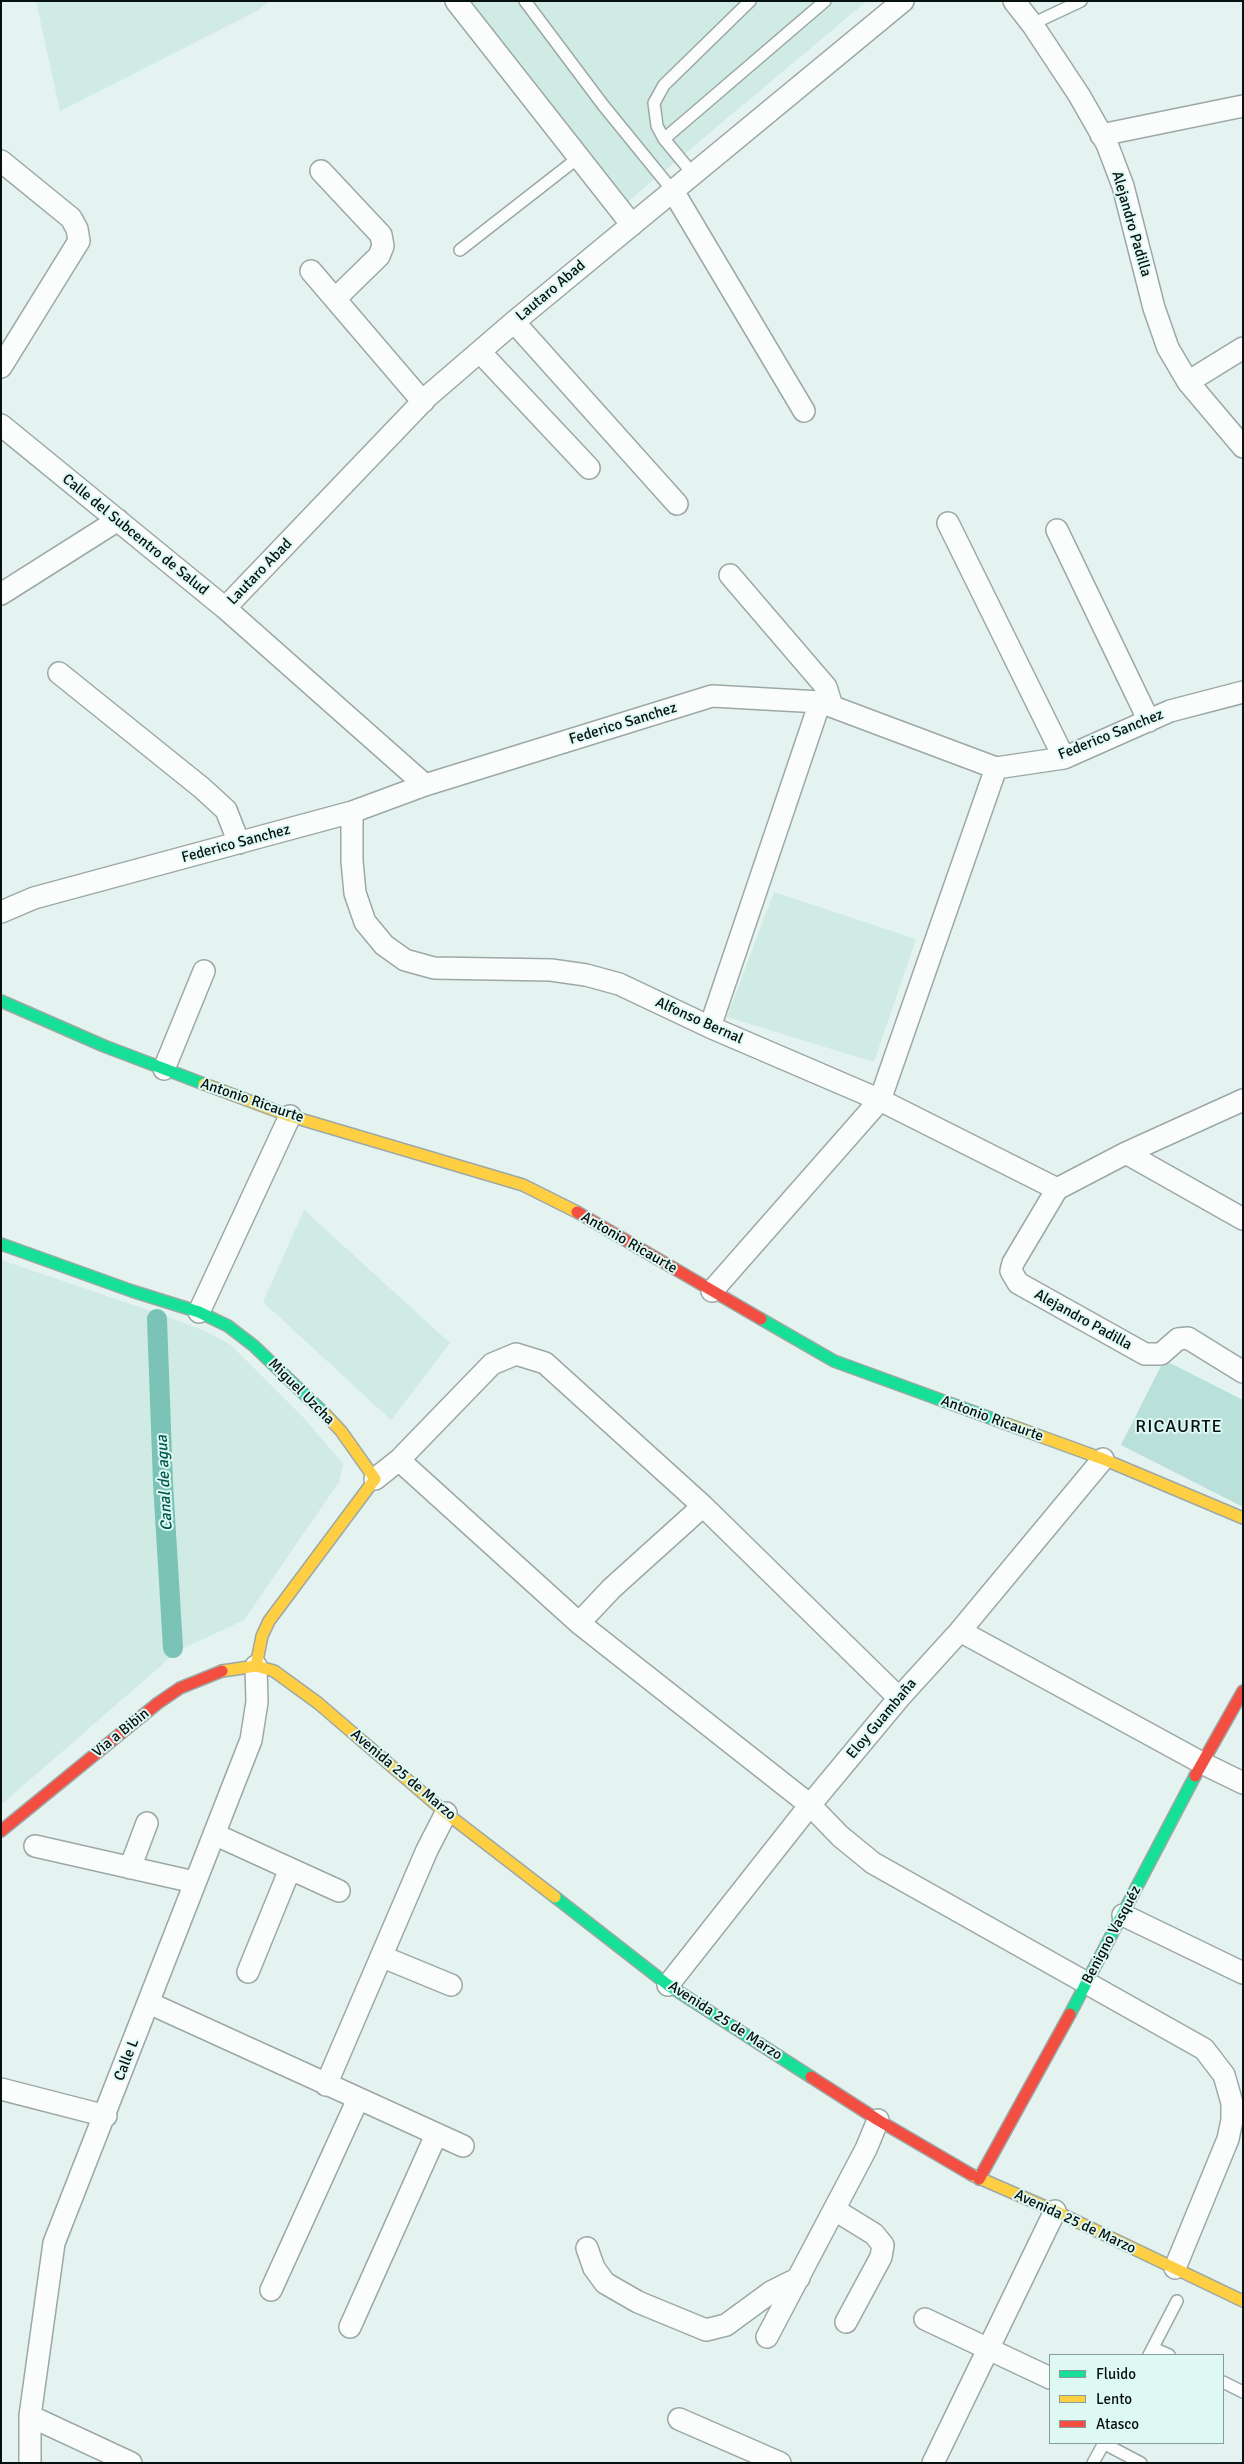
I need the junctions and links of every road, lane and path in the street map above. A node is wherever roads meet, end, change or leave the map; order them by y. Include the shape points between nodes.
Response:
1 (456, 1) edge
2 (525, 1) edge
3 (750, 1) edge
4 (826, 1) edge
5 (903, 1) edge
6 (1014, 1) edge
7 (1081, 1) edge
8 (1032, 24) junction
9 (1243, 106) edge
10 (1101, 135) junction
11 (664, 139) junction
12 (578, 158) junction
13 (1, 161) edge
14 (321, 170) dead end
15 (693, 174) junction
16 (673, 191) junction
17 (632, 225) junction
18 (460, 250) dead end
19 (311, 271) dead end
20 (335, 299) junction
21 (514, 322) junction
22 (1243, 348) edge
23 (480, 352) junction
24 (1, 367) edge
25 (1188, 382) junction
26 (423, 402) junction
27 (804, 411) dead end
28 (1, 426) edge
29 (1243, 447) edge
30 (589, 468) dead end
31 (677, 504) dead end
32 (118, 520) junction
33 (948, 523) dead end
34 (1057, 530) dead end
35 (730, 576) dead end
36 (1, 594) edge
37 (225, 608) junction
38 (59, 673) dead end
39 (1243, 692) edge
40 (826, 704) junction
41 (1149, 720) junction
42 (1064, 758) junction
43 (996, 768) junction
44 (425, 786) junction
45 (352, 812) junction
46 (239, 843) junction
47 (1, 912) edge
48 (204, 971) dead end
49 (1, 1001) edge
50 (710, 1027) junction
51 (164, 1069) junction
52 (880, 1100) junction
53 (1243, 1100) edge
54 (290, 1116) junction
55 (1126, 1153) junction
56 (1056, 1189) junction
57 (1243, 1219) edge
58 (1, 1244) edge
59 (712, 1291) junction
60 (199, 1312) junction
61 (1243, 1372) edge
62 (1102, 1459) junction
63 (399, 1460) junction
64 (375, 1479) junction
65 (703, 1506) junction
66 (1243, 1518) edge
67 (579, 1623) junction
68 (960, 1631) junction
69 (256, 1666) junction
70 (1243, 1691) edge
71 (899, 1698) junction
72 (1202, 1763) junction
73 (1243, 1783) edge
74 (810, 1805) junction
75 (446, 1813) junction
76 (147, 1823) dead end
77 (1, 1831) edge
78 (214, 1834) junction
79 (35, 1846) dead end
80 (130, 1868) junction
81 (290, 1869) junction
82 (194, 1882) junction
83 (339, 1891) dead end
84 (1122, 1915) junction
85 (383, 1957) junction
86 (248, 1972) dead end
87 (1243, 1974) edge
88 (1087, 1983) junction
89 (451, 1985) dead end
90 (668, 1985) junction
91 (149, 2003) junction
92 (326, 2085) junction
93 (1, 2088) edge
94 (358, 2099) junction
95 (106, 2116) junction
96 (878, 2120) junction
97 (436, 2135) junction
98 (463, 2146) dead end
99 (979, 2178) junction
100 (835, 2210) junction
101 (1055, 2211) junction
102 (587, 2248) dead end
103 (1175, 2268) junction
104 (799, 2278) junction
105 (271, 2290) dead end
106 (1243, 2301) edge
107 (1177, 2302) dead end
108 (925, 2319) dead end
109 (846, 2322) dead end
110 (350, 2327) dead end
111 (767, 2337) dead end
112 (988, 2350) junction
113 (1151, 2351) edge
114 (1164, 2354) edge
115 (1049, 2378) edge
116 (1224, 2382) edge
117 (1243, 2392) edge
118 (30, 2416) junction
119 (679, 2419) dead end
120 (1103, 2444) edge
121 (1106, 2444) edge
122 (30, 2463) edge
123 (132, 2463) edge
124 (780, 2463) edge
125 (933, 2463) edge
126 (1093, 2463) edge
127 (1141, 2463) edge

1 - 12 street
2 - 16 lane via 602,106
3 - 11 lane via 664,84 654,103 657,126
4 - 11 lane
5 - 15 street, Lautaro Abad
6 - 8 street, Alejandro Padilla
7 - 8 lane
8 - 10 street, Alejandro Padilla
9 - 10 street
10 - 25 street, Alejandro Padilla via 1123,186 1154,308 1168,348
11 - 15 lane
12 - 17 street
12 - 18 lane
13 - 24 street via 70,218 77,229 79,241
14 - 20 street via 381,235 383,246 379,256
15 - 16 street, Lautaro Abad
16 - 17 street, Lautaro Abad
16 - 27 street
17 - 21 street, Lautaro Abad
19 - 20 street
20 - 26 street
21 - 23 street, Lautaro Abad
21 - 31 street
22 - 25 street
23 - 26 street, Lautaro Abad
23 - 30 street
25 - 29 street, Alejandro Padilla
26 - 37 street, Lautaro Abad
28 - 32 street, Calle del Subcentro de Salud
32 - 36 street
32 - 37 street, Calle del Subcentro de Salud
33 - 42 street
34 - 41 street
35 - 40 street via 826,687
37 - 44 street, Calle del Subcentro de Salud
38 - 46 street via 226,810
39 - 41 street, Federico Sanchez via 1170,711
40 - 43 street, Federico Sanchez
40 - 44 street, Federico Sanchez via 712,696
40 - 50 street
41 - 42 street, Federico Sanchez
42 - 43 street, Federico Sanchez
43 - 52 street
44 - 45 street, Federico Sanchez
45 - 46 street, Federico Sanchez
45 - 50 street, Alfonso Bernal via 354,885 365,922 384,945 405,960 434,968 551,970 586,975 619,984
46 - 47 street, Federico Sanchez via 34,898
48 - 51 street
49 - 51 main road, Antonio Ricaurte
50 - 52 street, Alfonso Bernal
51 - 54 main road, Antonio Ricaurte
52 - 56 street, Alfonso Bernal
52 - 59 street
53 - 55 street
54 - 59 main road, Antonio Ricaurte via 523,1185 571,1209
54 - 60 street
55 - 56 street
55 - 57 street
56 - 61 street, Alejandro Padilla via 1013,1263 1012,1271 1018,1283 1145,1354 1161,1354 1178,1339 1188,1338
58 - 60 main road, Miguel Uzcha
59 - 62 main road, Antonio Ricaurte via 834,1361
60 - 64 main road, Miguel Uzcha via 228,1326 293,1382 341,1431
62 - 66 main road, Antonio Ricaurte
62 - 68 street, Eloy Guambaña
63 - 64 street
63 - 65 street via 492,1364 516,1354 545,1363
63 - 67 street
64 - 69 main road via 269,1621 262,1636
65 - 67 street via 612,1588
65 - 71 street
67 - 74 street
68 - 71 street, Eloy Guambaña
68 - 72 street
69 - 75 main road, Avenida 25 de Marzo via 274,1671 301,1689
69 - 77 main road, Via a Bibin via 215,1672 180,1688
69 - 78 street, Calle L via 257,1702 251,1740
70 - 72 main road, Benigno Vasquéz
71 - 74 street, Eloy Guambaña
72 - 73 street
72 - 84 main road, Benigno Vasquéz
74 - 88 street via 872,1863
74 - 90 street, Eloy Guambaña
75 - 85 street via 427,1850
75 - 90 main road, Avenida 25 de Marzo
76 - 80 street
78 - 81 street
78 - 82 street, Calle L
79 - 80 street
80 - 82 street
81 - 83 street
81 - 86 street
82 - 91 street, Calle L
84 - 87 street
84 - 88 main road, Benigno Vasquéz
85 - 89 street
85 - 92 street
88 - 99 main road, Benigno Vasquéz
88 - 103 street via 1204,2049 1224,2075 1229,2089 1232,2120 1228,2139
90 - 96 main road, Avenida 25 de Marzo
91 - 92 street
91 - 95 street, Calle L
92 - 94 street
93 - 95 street
94 - 97 street
94 - 105 street
95 - 118 street, Calle L via 54,2243
96 - 99 main road, Avenida 25 de Marzo
96 - 100 street
97 - 98 street
97 - 110 street
99 - 101 main road, Avenida 25 de Marzo
100 - 104 street
100 - 109 street via 874,2234 882,2245 881,2257
101 - 103 main road, Avenida 25 de Marzo
101 - 112 street
102 - 104 street via 594,2268 605,2284 638,2302 706,2330 726,2325 771,2292
103 - 106 main road, Avenida 25 de Marzo
104 - 111 street
107 - 113 lane
108 - 112 street
112 - 115 street
112 - 125 street
113 - 114 lane
116 - 117 lane
118 - 122 street, Calle L
118 - 123 street
119 - 124 street
120 - 126 lane
121 - 127 lane

